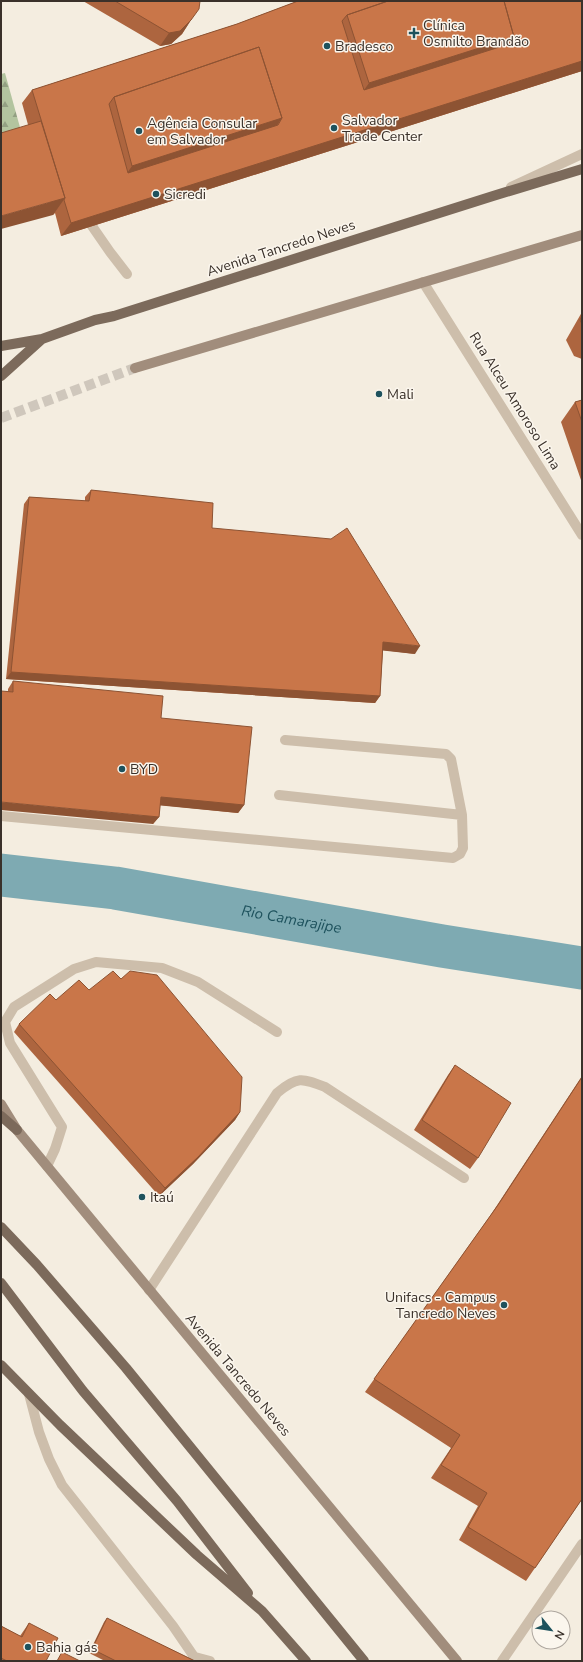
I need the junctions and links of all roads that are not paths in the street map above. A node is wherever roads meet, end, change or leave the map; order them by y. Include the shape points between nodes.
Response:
1 (582, 154) edge
2 (582, 169) edge
3 (493, 196) junction
4 (92, 226) edge
5 (582, 235) edge
6 (127, 274) dead end
7 (423, 282) junction
8 (42, 340) junction
9 (1, 346) edge
10 (135, 368) tunnel mouth
11 (1, 376) edge
12 (582, 535) edge
13 (285, 740) dead end
14 (279, 795) dead end
15 (462, 815) junction
16 (1, 816) edge
17 (277, 1032) dead end
18 (1, 1104) edge
19 (1, 1116) edge
20 (17, 1130) junction
21 (47, 1166) junction
22 (464, 1178) dead end
23 (1, 1227) edge
24 (1, 1283) edge
25 (150, 1290) junction
26 (1, 1365) edge
27 (29, 1394) junction
28 (582, 1544) edge
29 (262, 1611) junction
30 (196, 1659) edge
31 (210, 1661) edge
32 (306, 1661) edge
33 (364, 1661) edge
34 (456, 1661) edge
35 (502, 1661) edge

1 - 3 street
2 - 3 main road, Avenida Tancredo Neves
3 - 8 main road, Avenida Tancredo Neves via 95,320
4 - 6 street
5 - 7 street
7 - 10 street
7 - 12 street, Rua Alceu Amoroso Lima
8 - 9 main road
8 - 11 main road, Avenida Tancredo Neves
13 - 15 street via 446,754 451,759
14 - 15 street
15 - 16 street via 463,848 454,858
17 - 21 street via 198,982 162,968 96,962 74,969 14,1007 5,1022 10,1043 62,1128
18 - 20 street, Avenida Tancredo Neves
19 - 20 main road
20 - 21 street, Avenida Tancredo Neves
21 - 25 street, Avenida Tancredo Neves
22 - 25 street via 326,1087 306,1080 290,1082 277,1093
23 - 33 main road via 126,1368
24 - 29 main road via 90,1399 177,1501
25 - 34 street, Avenida Tancredo Neves
26 - 27 main road
27 - 29 main road via 197,1555
27 - 30 street via 39,1432 62,1485
28 - 35 street
29 - 32 main road
30 - 31 street

